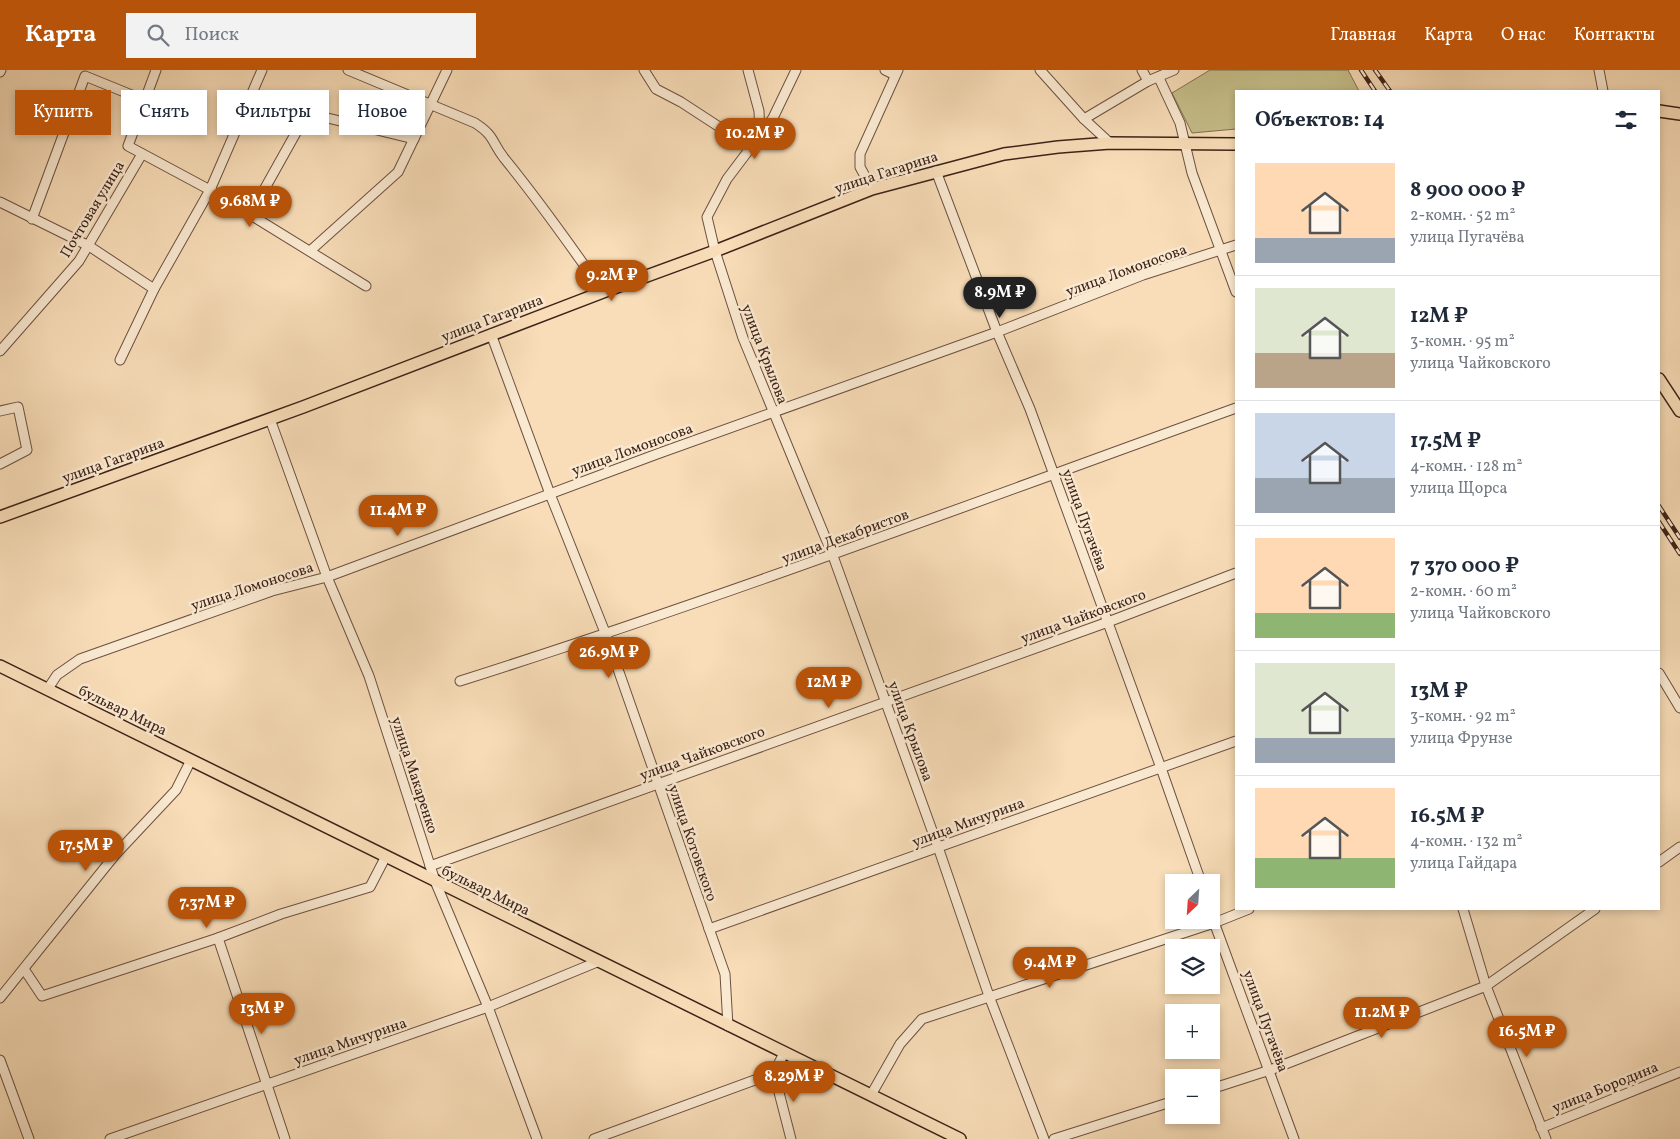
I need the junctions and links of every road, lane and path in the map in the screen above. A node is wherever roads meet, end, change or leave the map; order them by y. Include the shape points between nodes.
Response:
1 (156, 70) edge
2 (262, 70) edge
3 (348, 70) edge
4 (447, 70) edge
5 (644, 70) edge
6 (748, 70) edge
7 (796, 70) edge
8 (885, 70) edge
9 (1040, 70) edge
10 (1142, 70) edge
11 (1599, 70) edge
12 (1171, 71) edge
13 (897, 73) edge
14 (1158, 78) junction
15 (1148, 81) junction
16 (148, 90) edge
17 (1604, 90) edge
18 (121, 91) edge
19 (430, 104) junction
20 (1660, 112) edge
21 (1680, 114) edge
22 (1084, 119) junction
23 (132, 135) edge
24 (760, 136) junction
25 (414, 139) junction
26 (1110, 143) junction
27 (1185, 144) junction
28 (1235, 144) edge
29 (750, 147) junction
30 (142, 154) junction
31 (936, 171) junction
32 (872, 189) junction
33 (210, 190) junction
34 (0, 202) edge
35 (250, 214) junction
36 (32, 219) junction
37 (1235, 245) edge
38 (89, 246) junction
39 (310, 251) junction
40 (715, 251) junction
41 (1221, 251) junction
42 (366, 286) dead end
43 (154, 289) junction
44 (1235, 289) edge
45 (603, 292) junction
46 (997, 332) junction
47 (491, 334) junction
48 (0, 351) edge
49 (120, 360) dead end
50 (1660, 381) edge
51 (1235, 408) edge
52 (0, 411) edge
53 (1680, 411) edge
54 (773, 413) junction
55 (270, 419) junction
56 (0, 464) edge
57 (1054, 474) junction
58 (550, 494) junction
59 (0, 517) edge
60 (833, 556) junction
61 (1235, 573) edge
62 (327, 577) junction
63 (1108, 622) junction
64 (606, 635) junction
65 (0, 666) edge
66 (1660, 675) edge
67 (460, 681) dead end
68 (47, 690) junction
69 (886, 702) junction
70 (1680, 708) edge
71 (1235, 741) edge
72 (191, 760) junction
73 (1161, 768) junction
74 (658, 784) junction
75 (938, 847) junction
76 (1680, 847) edge
77 (386, 858) junction
78 (1660, 861) edge
79 (430, 866) junction
80 (1197, 874) edge
81 (435, 881) junction
82 (1245, 910) edge
83 (1463, 910) edge
84 (1594, 910) edge
85 (1220, 916) edge
86 (709, 929) junction
87 (1181, 929) edge
88 (1217, 929) edge
89 (218, 938) junction
90 (598, 962) junction
91 (24, 969) junction
92 (1486, 986) junction
93 (989, 996) junction
94 (0, 998) edge
95 (488, 1007) junction
96 (728, 1026) junction
97 (784, 1053) junction
98 (0, 1060) edge
99 (1270, 1070) junction
100 (1680, 1072) edge
101 (774, 1073) junction
102 (266, 1085) junction
103 (1220, 1086) edge
104 (871, 1095) junction
105 (1165, 1104) edge
106 (1541, 1128) junction
107 (29, 1139) edge
108 (110, 1139) edge
109 (285, 1139) edge
110 (536, 1139) edge
111 (594, 1139) edge
112 (791, 1139) edge
113 (960, 1139) edge
114 (1044, 1139) edge
115 (1054, 1139) edge
116 (1294, 1139) edge
117 (1546, 1139) edge

1 - 16 street, Почтовая улица
2 - 33 street
3 - 19 street
4 - 19 street
5 - 29 street via 656,89
6 - 24 street via 759,111
7 - 24 street, улица Крылова via 773,118
8 - 13 street
9 - 22 street
10 - 15 street
11 - 17 street
12 - 14 street
13 - 32 street via 860,154 860,167
14 - 15 street
14 - 27 street via 1180,124
15 - 22 street
18 - 36 street via 85,76
19 - 25 street
19 - 45 street via 489,132 501,154
20 - 21 main road
22 - 26 street
23 - 30 street, Почтовая улица via 128,146
24 - 29 street, улица Крылова
25 - 35 street via 307,113
25 - 39 street via 398,172
26 - 27 main road, улица Гагарина
26 - 31 main road, улица Гагарина via 1004,154
27 - 28 main road, улица Гагарина
27 - 41 street
29 - 40 street, улица Крылова via 727,179 708,217
30 - 33 street
30 - 38 street, Почтовая улица
31 - 32 main road, улица Гагарина
31 - 46 street, улица Пугачёва
32 - 40 main road, улица Гагарина
33 - 35 street
33 - 43 street
34 - 36 street
35 - 39 street
36 - 38 street
37 - 41 street, улица Ломоносова
38 - 43 street
38 - 48 street, Почтовая улица via 79,262
39 - 42 street
40 - 45 main road, улица Гагарина
40 - 54 street, улица Крылова via 735,315
41 - 44 street
41 - 46 street, улица Ломоносова via 1143,276
43 - 49 street
45 - 47 main road, улица Гагарина
46 - 54 street, улица Ломоносова
46 - 57 street, улица Пугачёва
47 - 55 main road, улица Гагарина
47 - 58 street, улица Котовского
50 - 53 main road
51 - 57 street, улица Декабристов
52 - 56 street via 18,407 27,450
54 - 58 street, улица Ломоносова
54 - 60 street, улица Крылова
55 - 59 main road, улица Гагарина
55 - 62 street, улица Макаренко
57 - 60 street, улица Декабристов
57 - 63 street, улица Пугачёва
58 - 62 street, улица Ломоносова
58 - 64 street, улица Котовского
60 - 64 street, улица Декабристов
60 - 69 street, улица Крылова
61 - 63 street, улица Чайковского
62 - 68 street, улица Ломоносова via 272,591 80,659 57,675
62 - 79 street, улица Макаренко via 369,676
63 - 69 street, улица Чайковского
63 - 73 street, улица Пугачёва
64 - 67 street, улица Декабристов
64 - 74 street, улица Котовского
65 - 68 main road, бульвар Мира
66 - 70 street
68 - 72 main road, бульвар Мира
69 - 74 street, улица Чайковского
69 - 75 street, улица Крылова
71 - 73 street, улица Мичурина
72 - 77 main road, бульвар Мира
72 - 91 street via 176,790 115,855
73 - 75 street, улица Мичурина
73 - 80 street, улица Пугачёва
74 - 79 street, улица Чайковского
74 - 86 street, улица Котовского
75 - 86 street, улица Мичурина
75 - 93 street, улица Крылова
76 - 78 street
77 - 81 main road, бульвар Мира
77 - 89 street via 370,887 281,914
79 - 81 street, улица Макаренко
81 - 90 main road, бульвар Мира
81 - 95 street, улица Макаренко
82 - 85 street
83 - 92 street
84 - 92 street
86 - 96 street, улица Котовского via 725,974
87 - 93 street
88 - 99 street, улица Пугачёва
89 - 91 street via 42,996
89 - 102 street
90 - 95 street, улица Мичурина
90 - 96 main road, бульвар Мира
91 - 94 street
92 - 99 street
92 - 106 street
93 - 104 street via 922,1018 900,1044
93 - 114 street, улица Крылова
95 - 102 street, улица Мичурина
95 - 110 street, улица Макаренко
96 - 97 main road, бульвар Мира
97 - 101 street
97 - 104 main road, бульвар Мира
98 - 107 street
99 - 103 street
99 - 116 street, улица Пугачёва
100 - 106 street, улица Бородина
101 - 111 street
101 - 112 street
102 - 108 street, улица Мичурина
102 - 109 street
104 - 113 main road, бульвар Мира
105 - 115 street
106 - 117 street

